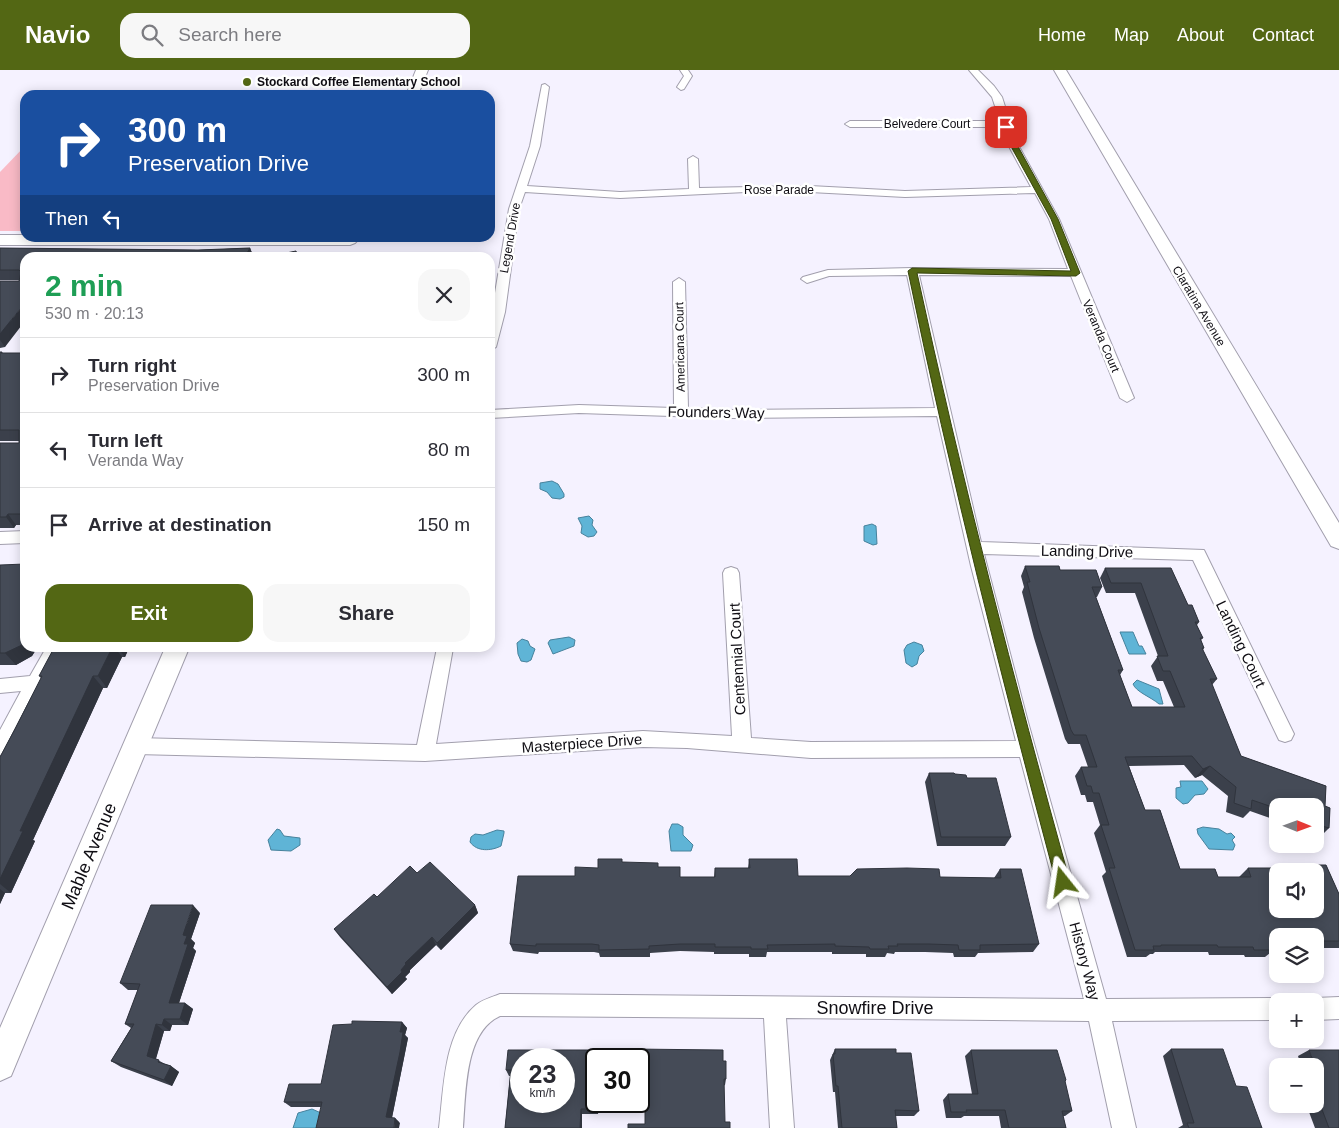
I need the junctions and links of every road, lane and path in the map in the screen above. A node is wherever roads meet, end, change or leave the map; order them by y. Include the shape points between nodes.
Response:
1 (422, 70) edge
2 (684, 70) edge
3 (974, 70) edge
4 (1060, 70) edge
5 (545, 87) dead end
6 (682, 87) dead end
7 (414, 90) edge
8 (850, 124) dead end
9 (1005, 124) junction
10 (693, 159) dead end
11 (520, 188) junction
12 (1038, 190) junction
13 (694, 192) junction
14 (0, 240) edge
15 (20, 240) edge
16 (912, 271) junction
17 (1076, 273) junction
18 (807, 279) dead end
19 (679, 282) dead end
20 (495, 307) edge
21 (1127, 398) dead end
22 (681, 412) junction
23 (942, 412) junction
24 (495, 414) edge
25 (20, 537) edge
26 (0, 538) edge
27 (1339, 541) edge
28 (975, 548) junction
29 (1198, 554) joint
30 (732, 573) dead end
31 (52, 652) edge
32 (175, 652) edge
33 (444, 652) edge
34 (34, 683) junction
35 (0, 686) edge
36 (1285, 734) dead end
37 (742, 745) junction
38 (136, 746) junction
39 (0, 747) edge
40 (1028, 750) junction
41 (425, 753) junction
42 (774, 1008) junction
43 (1324, 1008) edge
44 (1339, 1008) edge
45 (1269, 1009) edge
46 (1098, 1010) junction
47 (0, 1064) edge
48 (451, 1128) edge
49 (782, 1128) edge
50 (1124, 1128) edge

1 - 7 main road
2 - 6 street via 688,76
3 - 9 street via 997,97
4 - 27 main road, Claratina Avenue
5 - 11 street, Legend Drive via 535,146
8 - 9 street, Belvedere Court
9 - 12 street
10 - 13 street
11 - 13 street, Rose Parade via 620,195
11 - 20 street, Legend Drive
12 - 13 street, Rose Parade via 905,194 778,189
12 - 17 street
14 - 15 main road
16 - 17 street
16 - 18 street via 828,273
16 - 23 street, History Way
17 - 21 street, Veranda Court
19 - 22 street, Americana Court
22 - 23 street, Founders Way
22 - 24 street, Founders Way via 579,409
23 - 28 street, History Way
25 - 26 street
28 - 29 street, Landing Drive
28 - 40 street, History Way
29 - 36 street, Landing Court
30 - 37 street, Centennial Court
31 - 34 street
32 - 38 main road, Mable Avenue
33 - 41 street
34 - 35 street
34 - 39 street
37 - 40 street, Masterpiece Drive via 811,750
37 - 41 street, Masterpiece Drive via 643,739
38 - 41 street, Masterpiece Drive
38 - 47 main road, Mable Avenue
40 - 46 street, History Way
42 - 46 street, Snowfire Drive
42 - 48 street, Snowfire Drive via 492,1007 477,1018 467,1033 461,1052
42 - 49 street
43 - 44 street
45 - 46 street, Snowfire Drive
46 - 50 street, History Way

